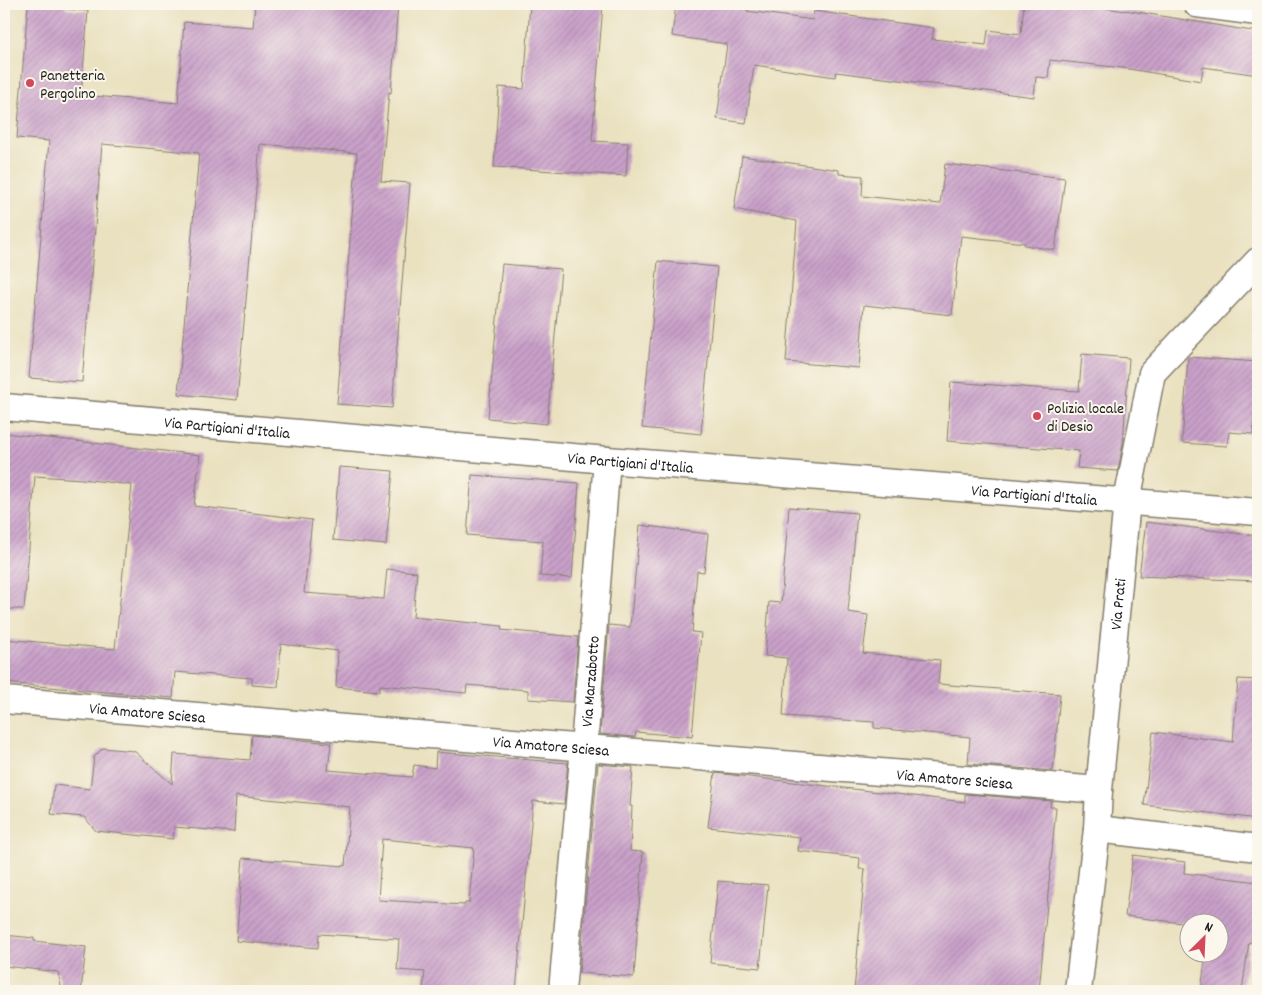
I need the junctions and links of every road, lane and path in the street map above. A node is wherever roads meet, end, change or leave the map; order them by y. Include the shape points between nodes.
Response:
1 (1197, 4) edge
2 (1258, 12) edge
3 (1258, 261) edge
4 (4, 408) edge
5 (607, 460) junction
6 (1127, 501) junction
7 (1258, 512) edge
8 (4, 700) edge
9 (584, 747) junction
10 (1099, 790) junction
11 (1097, 829) junction
12 (1258, 848) edge
13 (562, 991) edge
14 (1078, 991) edge

1 - 2 street
3 - 6 street, Via Prati via 1152,373
4 - 5 street, Via Partigiani d'Italia
5 - 6 street, Via Partigiani d'Italia
5 - 9 street, Via Marzabotto
6 - 7 street, Via Partigiani d'Italia
6 - 10 street, Via Prati
8 - 9 street, Via Amatore Sciesa
9 - 10 street, Via Amatore Sciesa
9 - 13 street, Via Marzabotto
10 - 11 street, Via Prati
11 - 12 street
11 - 14 street, Via Prati

